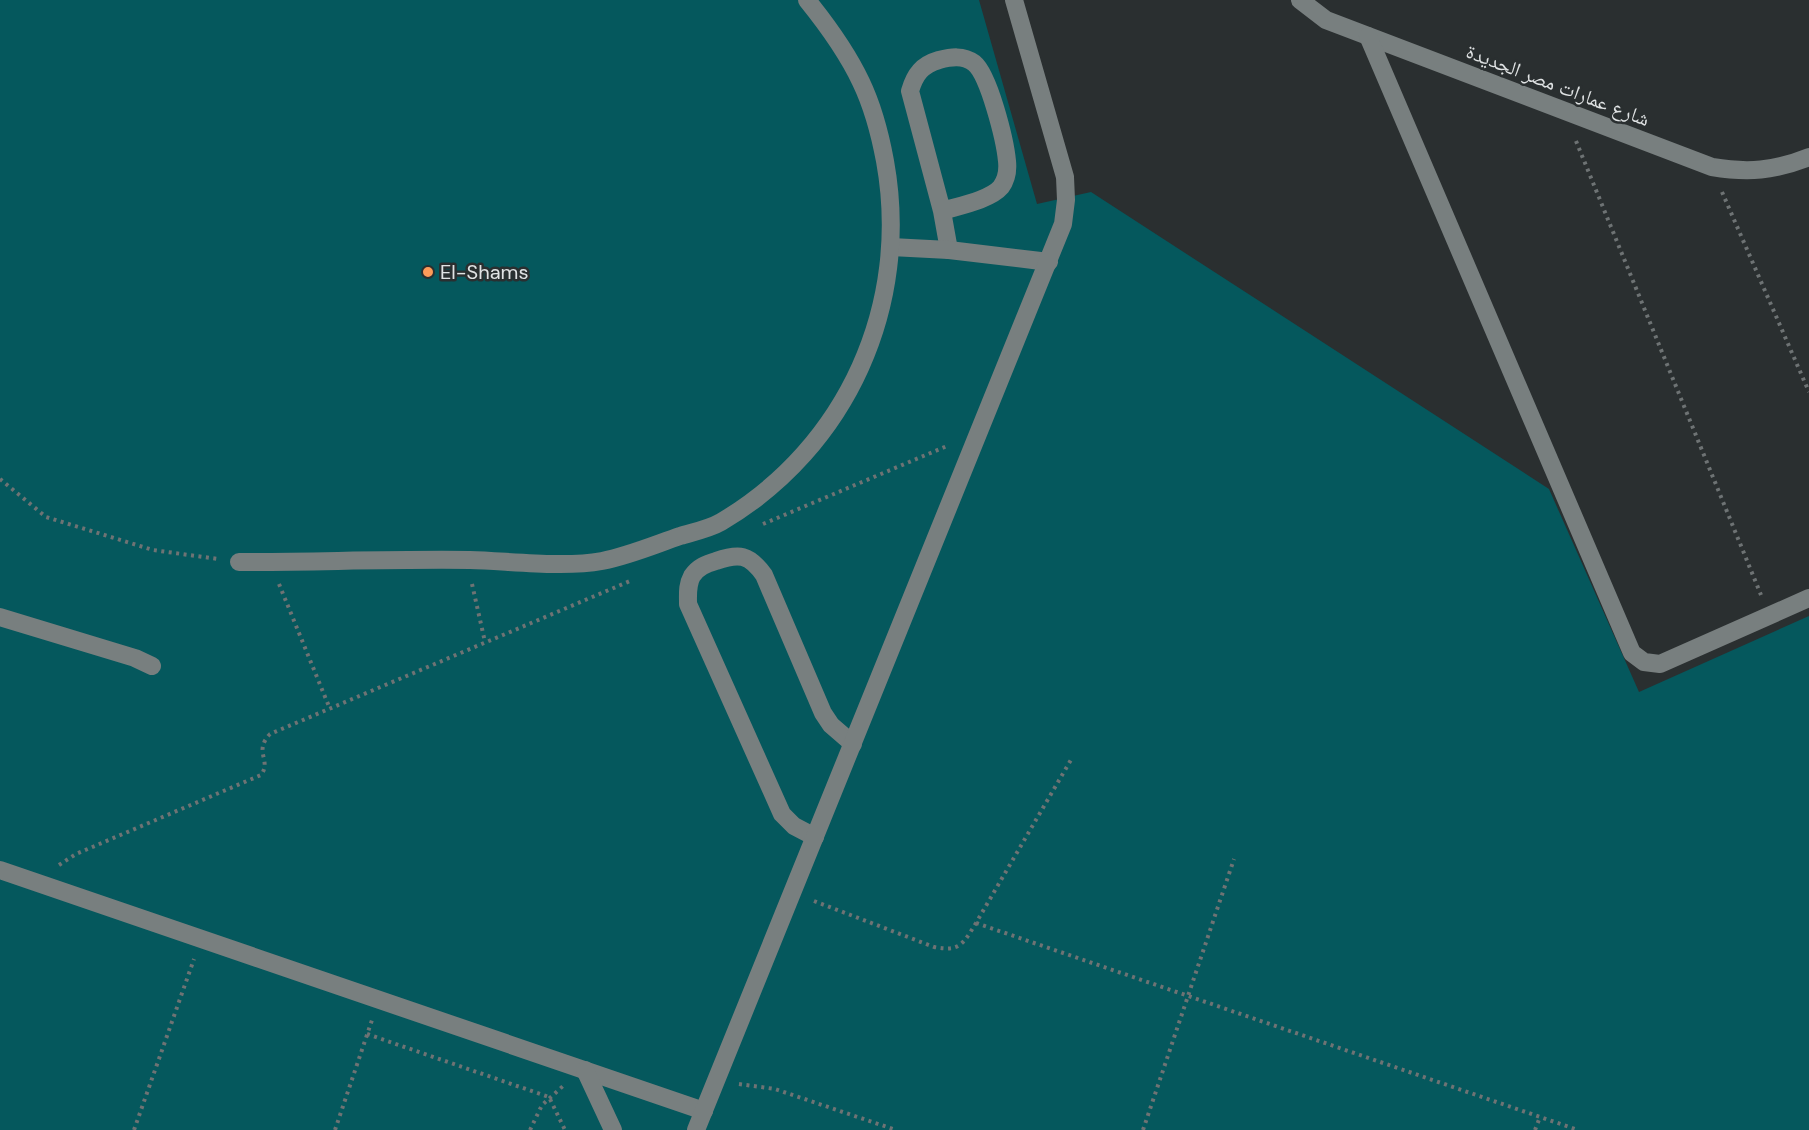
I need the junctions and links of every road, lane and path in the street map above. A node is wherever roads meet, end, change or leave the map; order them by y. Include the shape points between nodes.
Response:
1 (807, 0) edge
2 (1014, 0) edge
3 (1300, 0) edge
4 (1368, 36) junction
5 (1564, 111) junction
6 (1809, 157) edge
7 (1712, 167) junction
8 (942, 211) junction
9 (891, 247) junction
10 (950, 250) junction
11 (1049, 262) junction
12 (1809, 392) edge
13 (981, 431) junction
14 (0, 479) edge
15 (756, 527) dead end
16 (467, 560) junction
17 (239, 562) joint
18 (269, 562) junction
19 (633, 579) dead end
20 (1809, 598) edge
21 (1769, 616) junction
22 (0, 617) edge
23 (485, 642) junction
24 (152, 666) dead end
25 (330, 709) junction
26 (853, 744) junction
27 (1072, 758) dead end
28 (815, 837) junction
29 (1234, 859) dead end
30 (0, 870) edge
31 (42, 885) junction
32 (793, 892) junction
33 (976, 923) junction
34 (201, 939) junction
35 (1188, 996) junction
36 (379, 1000) junction
37 (367, 1034) junction
38 (585, 1070) junction
39 (717, 1077) junction
40 (549, 1097) junction
41 (704, 1111) junction
42 (1540, 1117) junction
43 (134, 1130) edge
44 (335, 1130) edge
45 (530, 1130) edge
46 (565, 1130) edge
47 (613, 1130) edge
48 (696, 1130) edge
49 (896, 1130) edge
50 (1143, 1130) edge
51 (1535, 1130) edge
52 (1578, 1130) edge

1 - 9 street via 835,35 862,83 880,136 890,191
2 - 11 street via 1065,177 1064,224
3 - 4 street, شارع عمارات مصر الجديدة via 1326,20
4 - 5 street, شارع عمارات مصر الجديدة
4 - 21 street via 1632,652 1644,662 1660,664
5 - 7 street, شارع عمارات مصر الجديدة
5 - 21 path
6 - 7 street, شارع عمارات مصر الجديدة via 1775,169 1741,171
7 - 12 path
8 - 8 street via 910,91 915,76 927,64 954,56 973,62 984,74 1008,162 1000,188 988,196
8 - 10 street
9 - 10 street
9 - 16 street via 883,303 861,367 840,406 806,452 766,491 719,523 600,561
10 - 11 street
11 - 13 street
13 - 15 path
13 - 26 street
14 - 17 path via 46,517 153,550
16 - 18 street
16 - 23 path
17 - 18 street
18 - 25 path
19 - 23 path
20 - 21 street
22 - 24 street
23 - 25 path
25 - 31 path via 270,734 261,747 266,765 261,775 76,854 53,870
26 - 28 street
26 - 28 street via 823,713 756,564 745,557 732,556 703,566 692,576 687,589 688,603 782,814
27 - 33 path
28 - 32 street
29 - 35 path
30 - 31 street
31 - 34 street
32 - 33 path via 934,947 957,948
32 - 39 street
33 - 35 path
34 - 36 street
34 - 43 path
35 - 42 path
35 - 50 path
36 - 37 path
36 - 38 street
37 - 40 path
37 - 44 path
38 - 40 path
38 - 41 street
38 - 47 street
39 - 41 street
39 - 49 path via 775,1089
40 - 45 path
40 - 46 path
41 - 48 street
42 - 51 path
42 - 52 path

